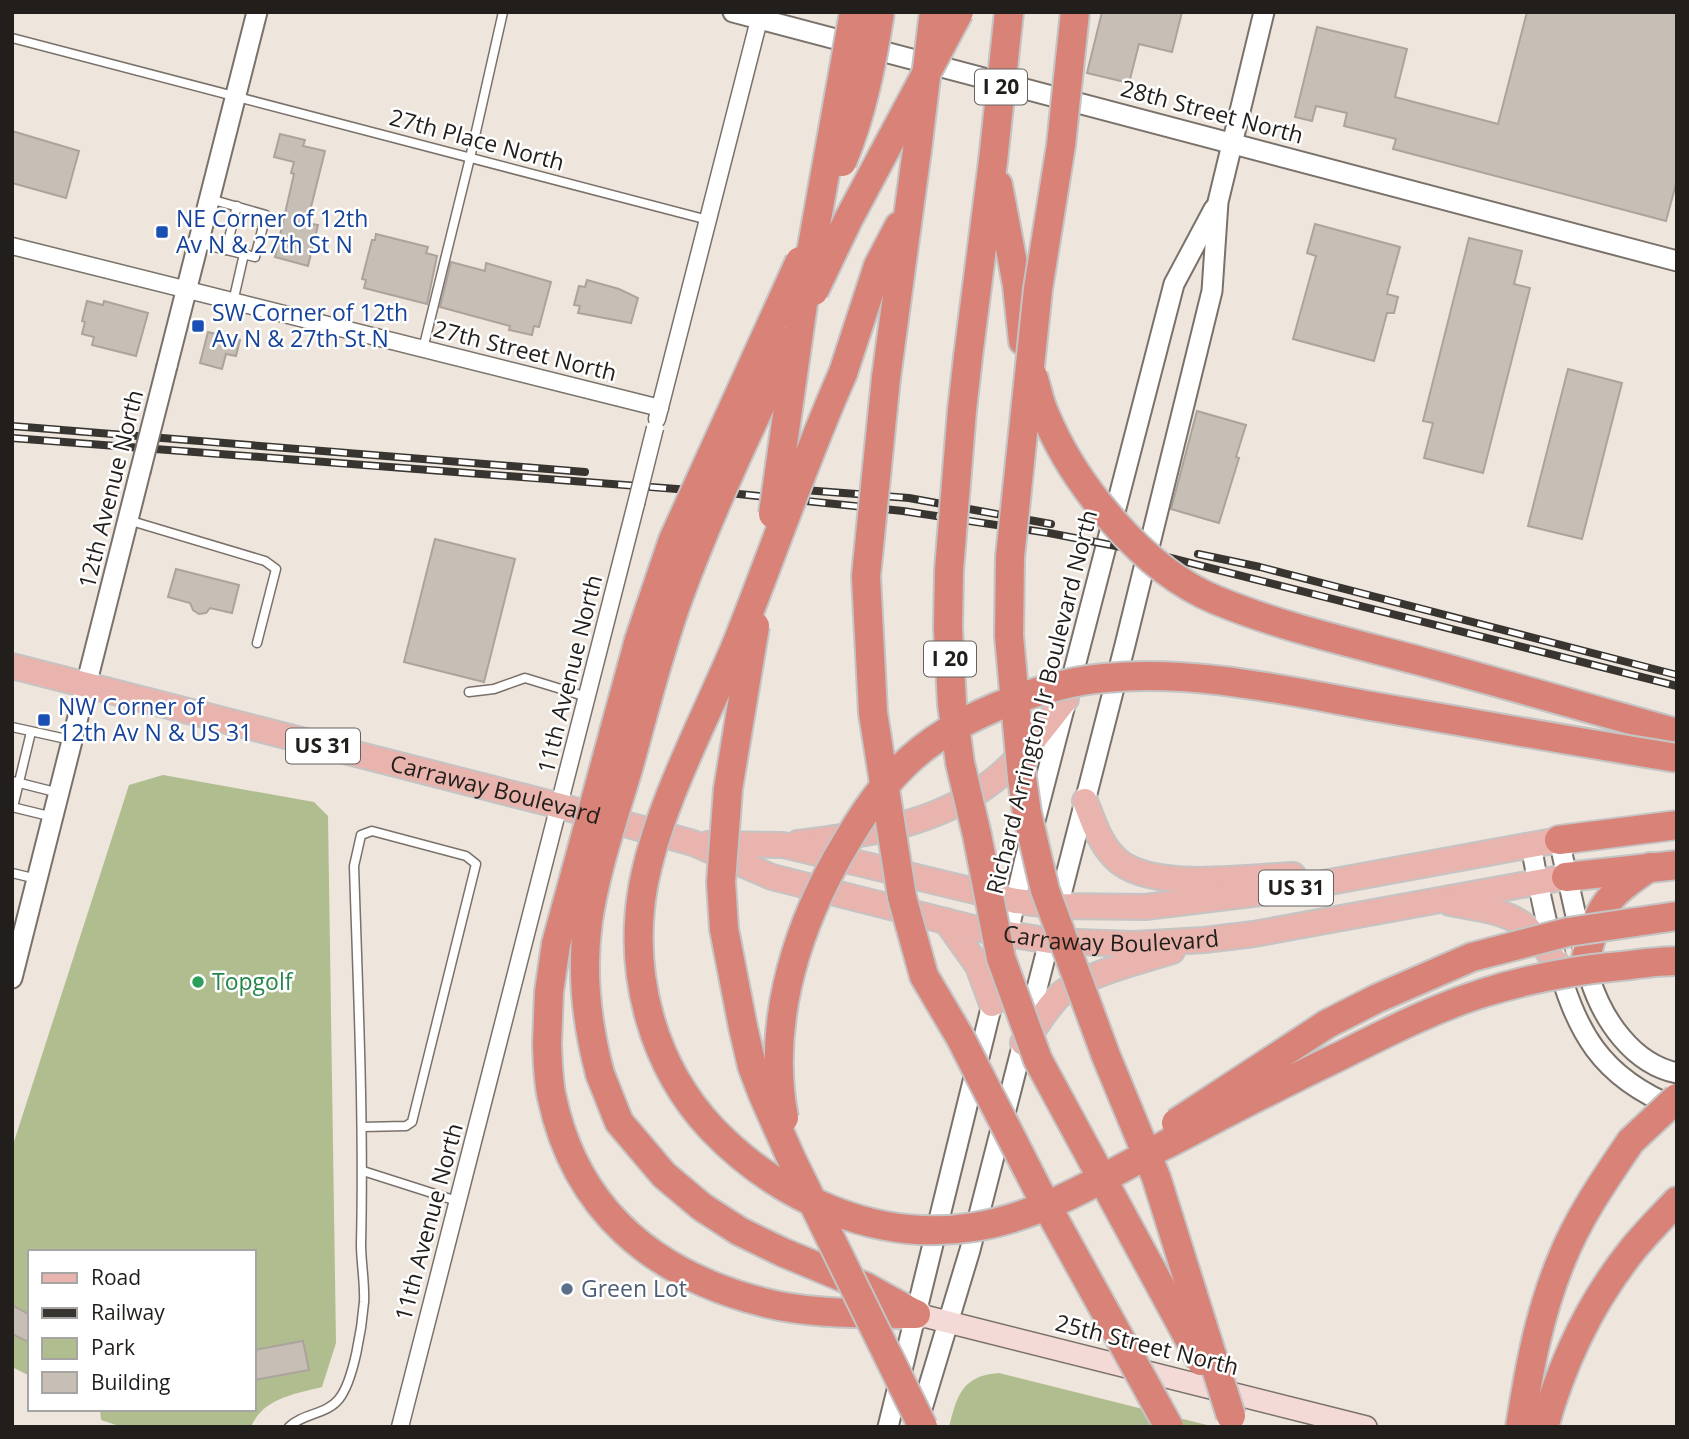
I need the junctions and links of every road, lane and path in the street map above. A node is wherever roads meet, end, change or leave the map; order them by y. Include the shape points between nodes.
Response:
1 (257, 12) edge
2 (503, 12) edge
3 (733, 12) edge
4 (854, 12) edge
5 (880, 12) edge
6 (934, 12) edge
7 (959, 12) edge
8 (1009, 12) edge
9 (1075, 12) edge
10 (1264, 12) edge
11 (760, 16) edge
12 (12, 38) edge
13 (236, 96) junction
14 (1232, 142) junction
15 (470, 158) junction
16 (993, 161) junction
17 (210, 199) junction
18 (1218, 202) junction
19 (237, 206) junction
20 (909, 208) junction
21 (708, 220) junction
22 (198, 243) junction
23 (12, 246) edge
24 (226, 250) junction
25 (244, 254) junction
26 (1677, 261) edge
27 (186, 290) junction
28 (233, 302) junction
29 (423, 349) junction
30 (660, 408) junction
31 (128, 520) junction
32 (257, 643) dead end
33 (12, 666) edge
34 (86, 685) junction
35 (469, 692) dead end
36 (587, 697) junction
37 (1066, 699) junction
38 (12, 727) edge
39 (31, 732) junction
40 (1677, 733) edge
41 (72, 741) junction
42 (1677, 758) edge
43 (16, 782) edge
44 (59, 793) junction
45 (1086, 801) junction
46 (560, 806) junction
47 (13, 807) edge
48 (53, 817) junction
49 (1677, 825) edge
50 (1559, 840) junction
51 (693, 844) junction
52 (1531, 844) junction
53 (783, 845) junction
54 (1663, 866) edge
55 (1381, 872) junction
56 (12, 873) edge
57 (1566, 877) junction
58 (37, 879) junction
59 (1537, 882) junction
60 (1439, 900) junction
61 (1016, 901) junction
62 (1058, 906) junction
63 (1677, 916) edge
64 (946, 921) junction
65 (1008, 934) junction
66 (1204, 940) junction
67 (1050, 941) junction
68 (1586, 958) junction
69 (1677, 961) edge
70 (1558, 965) junction
71 (12, 978) edge
72 (992, 1004) junction
73 (1023, 1043) junction
74 (1677, 1073) edge
75 (1677, 1098) edge
76 (1677, 1108) edge
77 (362, 1127) junction
78 (791, 1158) junction
79 (363, 1171) junction
80 (1091, 1184) junction
81 (457, 1201) junction
82 (1677, 1201) edge
83 (916, 1314) junction
84 (948, 1322) junction
85 (1234, 1421) edge
86 (289, 1427) edge
87 (400, 1427) edge
88 (888, 1427) edge
89 (917, 1427) edge
90 (923, 1427) edge
91 (1169, 1427) edge
92 (1366, 1427) edge
93 (1520, 1427) edge
94 (1544, 1427) edge

1 - 13 street, 12th Avenue North
2 - 15 lane
3 - 11 street, 28th Street North
4 - 78 highway, bridge via 808,269 728,789 722,870 724,929 752,1066
5 - 83 highway, bridge via 865,92 846,151 673,540 639,640 556,944 547,1045 551,1096 582,1180 605,1212 666,1263 763,1303 834,1313
6 - 20 highway, bridge
7 - 83 highway, bridge via 842,233 760,405 678,599 588,922 586,989 591,1041 619,1122 664,1175 739,1231
8 - 16 highway, I 20, bridge
9 - 85 highway, bridge via 1038,289 1010,557 1009,636 1022,778 1045,890 1156,1177
10 - 14 street, Richard Arrington Jr Boulevard North
11 - 14 street, 28th Street North
11 - 21 street, 11th Avenue North
12 - 13 lane, 27th Place North
13 - 15 lane, 27th Place North
13 - 17 street, 12th Avenue North
14 - 18 street, Richard Arrington Jr Boulevard North
14 - 26 street, 28th Street North
15 - 21 lane, 27th Place North
15 - 29 lane
16 - 40 highway, bridge via 1023,341 1044,412 1075,471 1116,525 1165,570 1214,599 1280,623
16 - 85 highway, I 20, bridge via 962,410 949,570 952,704 960,764 1001,958 1038,1060
17 - 19 lane
17 - 22 street, 12th Avenue North
18 - 37 street, Richard Arrington Jr Boulevard North via 1174,284
18 - 45 street, Richard Arrington Jr Boulevard North via 1212,291
19 - 24 lane
19 - 25 lane via 266,215 255,257
20 - 80 highway, bridge via 878,266 843,373 653,848 643,887 640,927 647,1015 680,1088 703,1120 759,1172 831,1211 901,1228 943,1231 1021,1216
20 - 91 highway, bridge via 866,576 873,713 902,897 924,976
21 - 30 street, 11th Avenue North
22 - 24 lane
22 - 27 street, 12th Avenue North
23 - 27 street, 27th Street North
24 - 25 lane
25 - 28 lane
27 - 28 street, 27th Street North
27 - 31 street, 12th Avenue North, bridge
28 - 29 street, 27th Street North
29 - 30 street, 27th Street North
30 - 36 street, 11th Avenue North, bridge
31 - 32 lane via 274,565
31 - 34 street, 12th Avenue North
33 - 34 main road, Carraway Boulevard / US 31
34 - 41 street, 12th Avenue North
34 - 46 main road, Carraway Boulevard / US 31
35 - 36 lane via 525,678
36 - 46 street, 11th Avenue North
37 - 53 main road via 1014,761 960,803 886,830
37 - 61 street, Richard Arrington Jr Boulevard North
38 - 39 lane
39 - 41 lane
39 - 43 lane
41 - 44 street, 12th Avenue North
42 - 78 highway, bridge via 1204,679 1103,678 1058,686 967,720 931,741 876,796 809,917 780,1020 779,1095
43 - 44 lane
43 - 47 lane
44 - 48 street, 12th Avenue North
45 - 55 main road via 1097,833 1113,857 1135,873 1150,877 1180,880
45 - 62 street, Richard Arrington Jr Boulevard North
46 - 51 main road, Carraway Boulevard / US 31
46 - 81 street, 11th Avenue North
47 - 48 lane
48 - 58 street, 12th Avenue North
49 - 50 highway, US 31
50 - 52 main road, Carraway Boulevard / US 31
50 - 57 street
51 - 53 main road, Carraway Boulevard / US 31
51 - 64 main road, Carraway Boulevard / US 31 via 772,877
52 - 55 main road, Carraway Boulevard / US 31
52 - 59 street
53 - 61 main road, Carraway Boulevard / US 31
54 - 57 highway, US 31
54 - 68 highway via 1622,885 1602,907
55 - 62 main road, Carraway Boulevard / US 31 via 1188,904
56 - 58 lane
57 - 59 main road, Carraway Boulevard / US 31
57 - 68 street
58 - 71 street, 12th Avenue North
59 - 60 main road, Carraway Boulevard / US 31
59 - 70 street
60 - 66 main road, Carraway Boulevard / US 31
60 - 70 main road via 1518,921
61 - 62 main road, Carraway Boulevard / US 31
61 - 65 street, Richard Arrington Jr Boulevard North
62 - 67 street, Richard Arrington Jr Boulevard North
63 - 80 highway, bridge via 1568,932 1472,957 1378,998 1327,1024 1212,1098
64 - 65 main road, Carraway Boulevard / US 31
64 - 72 main road via 978,965
65 - 67 main road, Carraway Boulevard / US 31
65 - 72 street, Richard Arrington Jr Boulevard North
66 - 67 main road, Carraway Boulevard / US 31 via 1134,944
66 - 73 main road via 1068,989
67 - 73 street, Richard Arrington Jr Boulevard North
68 - 74 street via 1594,991 1611,1025 1642,1057 1660,1070
69 - 80 highway, bridge via 1583,969 1484,993 1402,1024
70 - 76 street via 1571,1009 1587,1040 1637,1089
72 - 83 street, Richard Arrington Jr Boulevard North
73 - 84 street, Richard Arrington Jr Boulevard North
75 - 93 highway, bridge via 1631,1141 1592,1199 1561,1261 1531,1354
77 - 77 lane via 354,866 361,835 372,831 466,856 476,864 412,1122
77 - 79 lane
78 - 90 highway, bridge
79 - 81 lane
79 - 86 lane via 364,1302 352,1373 329,1408 298,1418
81 - 87 street, 11th Avenue North
82 - 94 highway via 1632,1250 1576,1339
83 - 84 main road, 25th Street North
83 - 88 street, Richard Arrington Jr Boulevard North
84 - 89 street, Richard Arrington Jr Boulevard North
84 - 92 main road, 25th Street North

